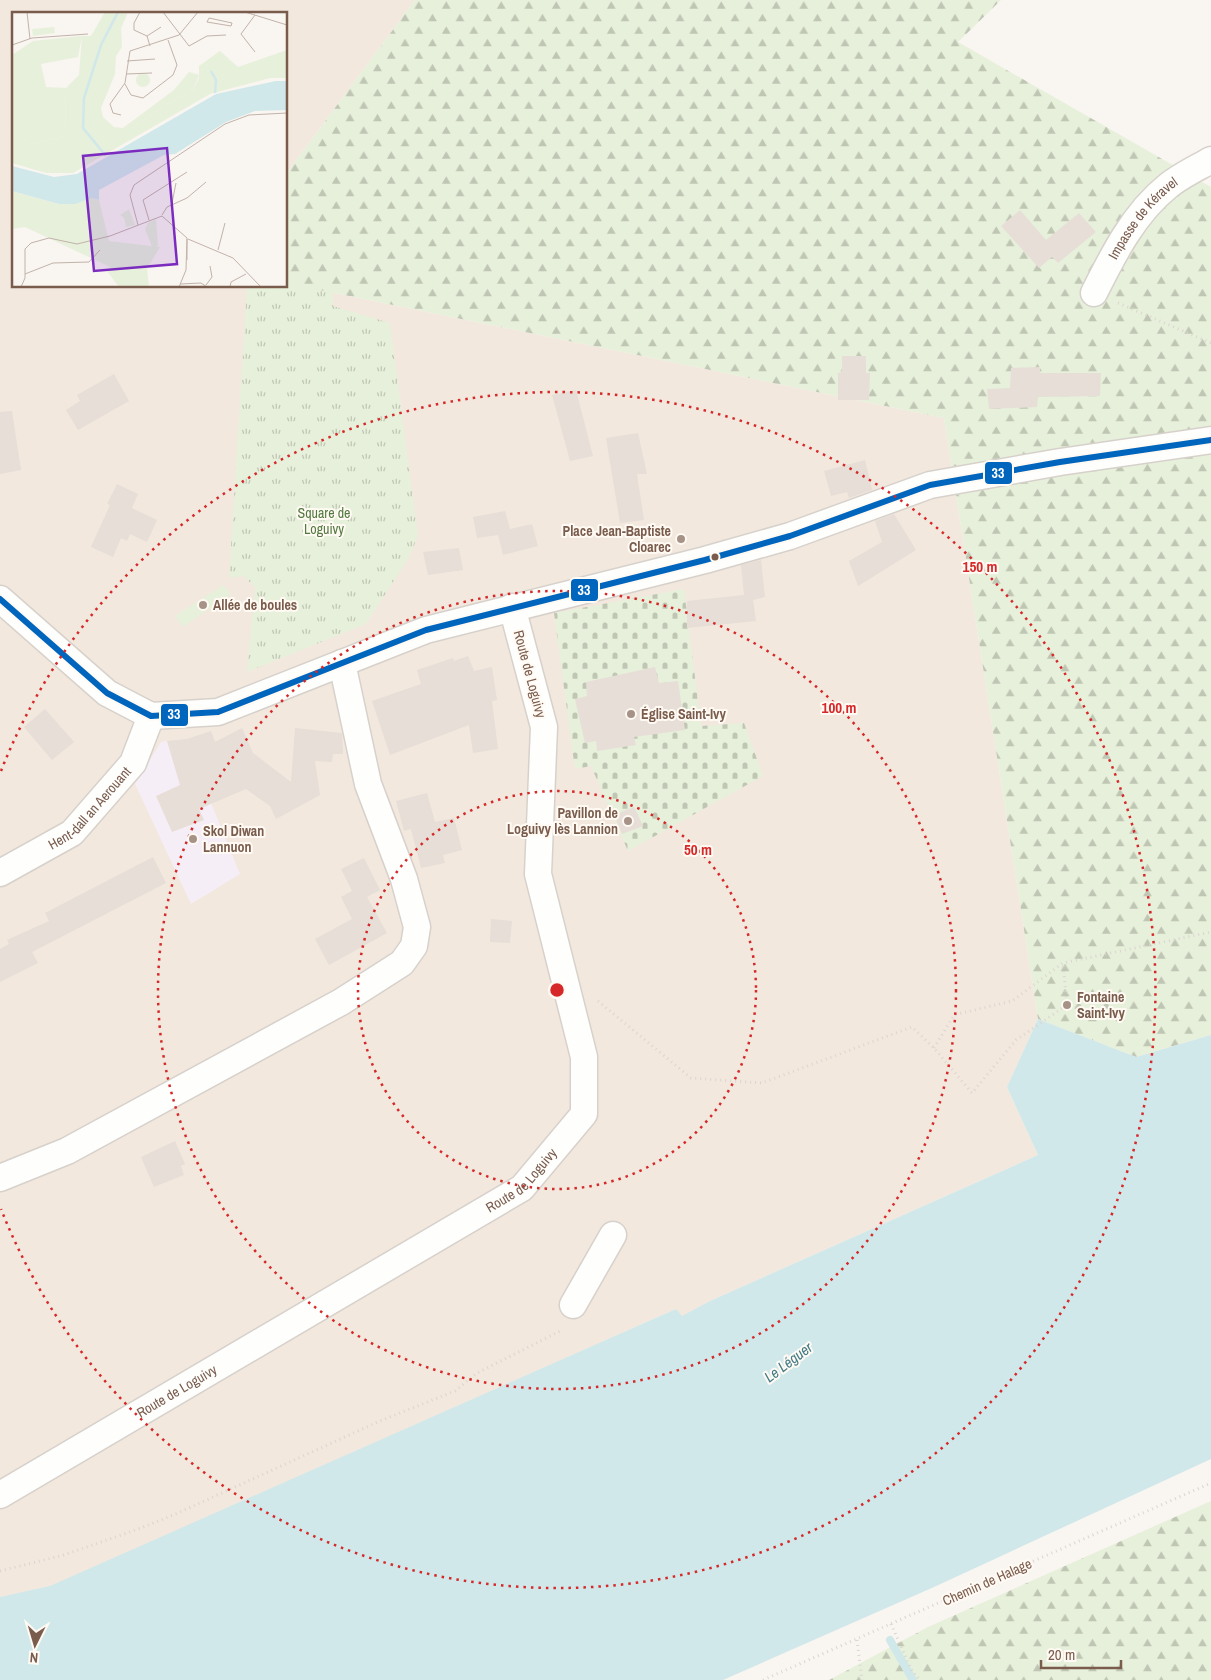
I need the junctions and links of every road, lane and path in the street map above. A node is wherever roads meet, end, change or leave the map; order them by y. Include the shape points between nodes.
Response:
1 (1211, 160) edge
2 (1094, 293) joint
3 (1211, 343) edge
4 (1211, 440) edge
5 (0, 598) edge
6 (512, 607) junction
7 (342, 663) junction
8 (151, 716) junction
9 (1, 874) edge
10 (1211, 932) edge
11 (1063, 963) junction
12 (563, 971) junction
13 (934, 1048) junction
14 (0, 1178) edge
15 (613, 1234) dead end
16 (573, 1305) joint
17 (1211, 1484) edge
18 (0, 1495) edge
19 (0, 1571) edge
20 (890, 1624) junction
21 (857, 1640) junction
22 (763, 1680) edge
23 (862, 1680) edge
24 (920, 1680) edge

1 - 2 street, Impasse de Kéravel via 1168,186 1137,219
2 - 3 path
4 - 6 street via 930,485 790,536
5 - 8 street via 107,693
6 - 7 street via 426,630
6 - 12 street, Route de Loguivy via 544,727 538,874
7 - 8 street via 218,712
7 - 14 street via 368,784 404,879 417,927 414,946 402,963 341,1002 66,1151
8 - 9 street, Hent-dall an Aerouant via 133,763 72,833
10 - 11 path
11 - 13 path via 1012,1001 954,1015
11 - 13 path via 1066,1005 1016,1040 972,1093
12 - 13 path via 691,1078 762,1083 912,1027
12 - 18 street, Route de Loguivy via 584,1057 584,1114 522,1188
15 - 16 street
16 - 19 path via 572,1325 477,1373 455,1391 141,1528 64,1555
17 - 20 path, Chemin de Halage
20 - 21 path, Chemin de Halage
20 - 24 path via 912,1671
21 - 22 path, Chemin de Halage
21 - 23 path

